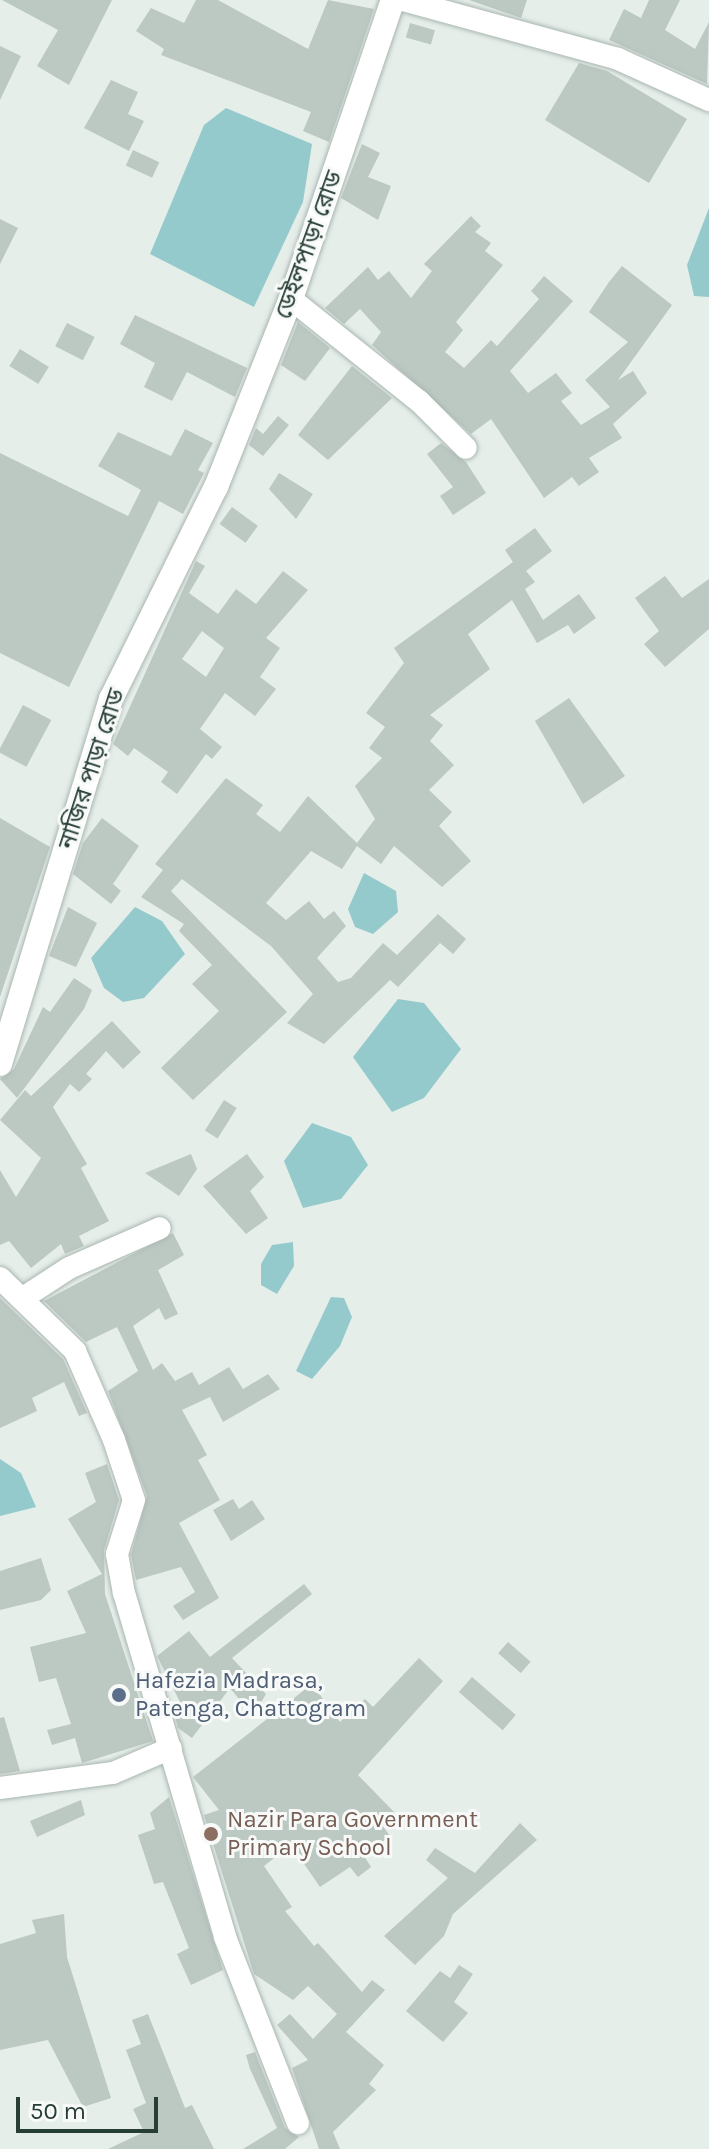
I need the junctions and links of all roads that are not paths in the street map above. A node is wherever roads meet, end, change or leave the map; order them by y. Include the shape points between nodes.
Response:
1 (393, 0) edge
2 (403, 0) edge
3 (709, 100) edge
4 (291, 299) junction
5 (466, 448) dead end
6 (216, 487) joint
7 (0, 1064) edge
8 (160, 1228) dead end
9 (0, 1278) edge
10 (23, 1298) junction
11 (171, 1748) junction
12 (0, 1788) edge
13 (298, 2123) dead end

1 - 4 main road, ডেইলপাড়া রোড
2 - 3 street via 618,59
4 - 5 street via 419,401
4 - 6 main road, ডেইলপাড়া রোড
6 - 7 main road, নাজির পাড়া রোড via 111,699
8 - 10 street via 69,1268
9 - 10 street
10 - 11 street via 75,1351 134,1500 117,1554
11 - 12 street via 113,1773
11 - 13 street via 225,1937

